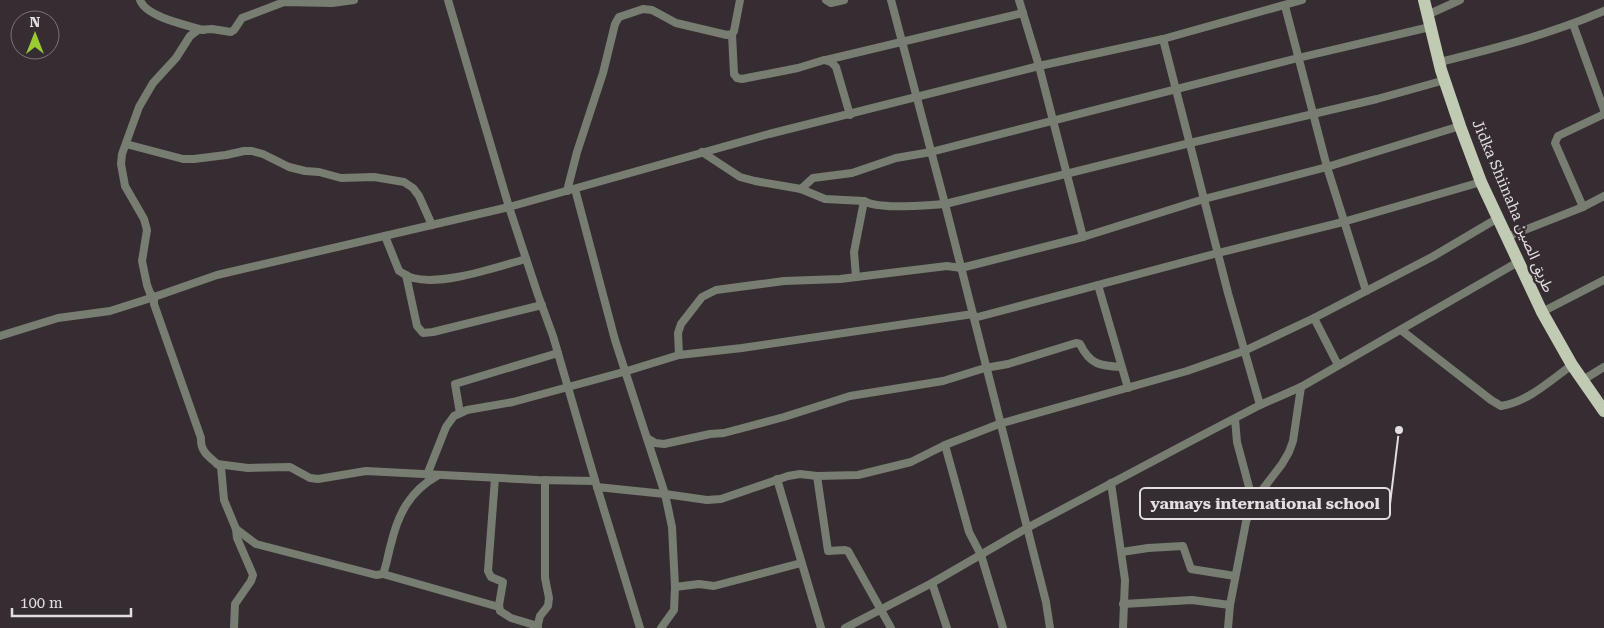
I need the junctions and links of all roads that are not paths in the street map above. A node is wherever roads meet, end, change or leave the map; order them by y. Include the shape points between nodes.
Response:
1 (140, 0) edge
2 (354, 0) edge
3 (448, 0) edge
4 (740, 0) edge
5 (826, 0) edge
6 (844, 0) edge
7 (891, 0) edge
8 (1019, 0) edge
9 (1302, 0) edge
10 (1424, 0) edge
11 (1460, 0) edge
12 (1285, 6) junction
13 (1604, 11) edge
14 (1023, 13) junction
15 (1429, 21) junction
16 (1573, 24) junction
17 (202, 30) junction
18 (732, 34) junction
19 (1163, 39) junction
20 (902, 41) junction
21 (1298, 58) junction
22 (824, 60) junction
23 (1440, 62) junction
24 (1039, 66) junction
25 (1445, 80) junction
26 (1177, 90) junction
27 (917, 98) junction
28 (1604, 110) edge
29 (1314, 114) junction
30 (1604, 114) edge
31 (850, 115) junction
32 (1053, 122) junction
33 (1460, 126) junction
34 (1190, 143) junction
35 (126, 144) junction
36 (702, 152) junction
37 (931, 152) junction
38 (1327, 167) junction
39 (1066, 175) junction
40 (1481, 182) junction
41 (801, 188) junction
42 (571, 190) junction
43 (1604, 196) edge
44 (1204, 200) junction
45 (864, 201) junction
46 (945, 204) junction
47 (509, 207) junction
48 (1584, 207) junction
49 (1498, 218) junction
50 (1343, 222) junction
51 (432, 225) junction
52 (385, 236) junction
53 (1083, 237) junction
54 (1507, 237) junction
55 (1218, 253) junction
56 (526, 259) junction
57 (1518, 262) junction
58 (961, 268) junction
59 (406, 274) junction
60 (856, 277) junction
61 (1604, 280) edge
62 (1098, 286) junction
63 (1366, 291) junction
64 (154, 297) junction
65 (542, 304) junction
66 (1542, 312) junction
67 (974, 316) junction
68 (1314, 318) junction
69 (1401, 330) junction
70 (0, 336) edge
71 (1244, 351) junction
72 (558, 354) junction
73 (679, 354) junction
74 (1338, 365) junction
75 (1572, 365) junction
76 (1121, 367) junction
77 (985, 368) junction
78 (1604, 368) edge
79 (626, 372) junction
80 (1583, 380) junction
81 (567, 387) junction
82 (1301, 387) junction
83 (1128, 388) junction
84 (1260, 405) junction
85 (1604, 411) edge
86 (460, 413) junction
87 (1235, 419) junction
88 (999, 424) junction
89 (647, 438) junction
90 (945, 445) junction
91 (217, 464) junction
92 (427, 475) junction
93 (439, 476) junction
94 (817, 476) junction
95 (495, 478) junction
96 (776, 479) junction
97 (545, 480) junction
98 (1111, 483) junction
99 (596, 484) junction
100 (665, 494) junction
101 (1253, 502) junction
102 (1027, 528) junction
103 (236, 529) junction
104 (1122, 552) junction
105 (981, 556) junction
106 (801, 564) junction
107 (382, 574) junction
108 (1235, 576) junction
109 (932, 583) junction
110 (675, 587) junction
111 (1123, 604) junction
112 (1230, 604) junction
113 (499, 607) junction
114 (880, 610) junction
115 (538, 627) edge
116 (234, 628) edge
117 (640, 628) edge
118 (661, 628) edge
119 (821, 628) edge
120 (845, 628) edge
121 (891, 628) edge
122 (947, 628) edge
123 (1003, 628) edge
124 (1050, 628) edge
125 (1123, 628) edge
126 (1228, 628) edge

1 - 17 street via 141,5 158,16
2 - 17 street via 284,2 242,18 231,32
3 - 47 street
4 - 18 street
5 - 6 street via 831,3
7 - 20 street
8 - 14 street
9 - 12 street
10 - 15 main road, Jidka Shiinaha طريق الصين
11 - 15 street
12 - 19 street
12 - 21 street
13 - 16 street
14 - 20 street
14 - 24 street
15 - 21 street
15 - 23 main road, Jidka Shiinaha طريق الصين
16 - 23 street
16 - 28 street
17 - 35 street via 190,36 176,58 153,83 139,107
18 - 22 street via 734,74 737,78 798,68
18 - 42 street via 676,23 652,10 643,9 619,17 577,152
19 - 24 street
19 - 26 street
20 - 22 street
20 - 27 street
21 - 26 street
21 - 29 street
22 - 31 street via 836,67
23 - 25 main road, Jidka Shiinaha طريق الصين
24 - 27 street
24 - 32 street
25 - 29 street
25 - 33 main road, Jidka Shiinaha طريق الصين
26 - 32 street
26 - 34 street
27 - 31 street
27 - 37 street
29 - 34 street
29 - 38 street
30 - 48 street via 1558,136 1555,143
31 - 36 street
32 - 37 street
32 - 39 street
33 - 38 street
33 - 40 main road, Jidka Shiinaha طريق الصين
34 - 39 street
34 - 44 street
35 - 51 street via 194,160 252,151 305,171 341,178 404,182 419,196
35 - 64 street via 122,174 147,230 142,261 147,285
36 - 41 street via 740,177
36 - 42 street
37 - 41 street via 896,158 852,173 813,178
37 - 46 street
38 - 44 street
38 - 50 street
39 - 46 street
39 - 53 street
40 - 49 main road, Jidka Shiinaha طريق الصين
40 - 50 street
41 - 45 street via 825,198
42 - 47 street
42 - 79 street
43 - 48 street
44 - 53 street
44 - 55 street
45 - 46 street via 869,204
45 - 60 street via 854,252
46 - 58 street
47 - 51 street
47 - 56 street
48 - 54 street
49 - 54 main road, Jidka Shiinaha طريق الصين
49 - 63 street
50 - 55 street
50 - 63 street
51 - 52 street
52 - 59 street via 399,271
52 - 64 street via 217,275
53 - 58 street
54 - 57 main road, Jidka Shiinaha طريق الصين
55 - 62 street
55 - 71 street
56 - 59 street via 431,280
56 - 65 street
57 - 66 main road, Jidka Shiinaha طريق الصين
57 - 69 street
58 - 60 street via 947,266
58 - 67 street
59 - 65 street via 418,326 423,333
60 - 73 street via 736,286 708,293 681,324
61 - 66 street
62 - 67 street
62 - 76 street
63 - 68 street
64 - 70 street via 110,311 58,318
64 - 91 street via 201,445
65 - 72 street
66 - 75 main road, Jidka Shiinaha طريق الصين
67 - 73 street
67 - 77 street
68 - 71 street
68 - 74 street
69 - 74 street
69 - 75 street via 1501,406 1534,392
71 - 83 street
71 - 84 street
72 - 81 street
72 - 86 street via 455,384
73 - 79 street
74 - 82 street
75 - 80 main road, Jidka Shiinaha طريق الصين
76 - 77 street via 1094,362 1076,343
76 - 83 street
77 - 88 street
77 - 89 street via 943,381 850,396 724,433 664,444
78 - 80 street
79 - 81 street
79 - 89 street
80 - 85 main road, Jidka Shiinaha طريق الصين
81 - 86 street
81 - 99 street
82 - 84 street
82 - 101 street via 1289,452
83 - 88 street
84 - 87 street
86 - 92 street via 446,427
87 - 98 street
87 - 101 street via 1237,442
88 - 90 street
88 - 102 street
89 - 100 street
90 - 94 street via 911,462 875,472 858,476
90 - 105 street via 969,532
91 - 92 street via 248,468 290,467 318,479 366,471
91 - 103 street via 221,467 224,500
92 - 93 street
93 - 95 street
93 - 107 street via 424,483 408,500
94 - 96 street via 800,474
94 - 114 street via 828,551 848,551
95 - 97 street
95 - 113 street via 488,571 491,577 503,582
96 - 100 street via 721,499 701,500
96 - 106 street
97 - 99 street
97 - 115 street via 545,578 550,598
98 - 102 street
98 - 104 street
99 - 100 street
99 - 117 street
100 - 110 street via 672,527
101 - 108 street
102 - 105 street
102 - 124 street
103 - 107 street via 256,544
103 - 116 street via 253,575 235,604
104 - 108 street via 1183,546 1191,569
104 - 111 street
105 - 109 street
105 - 123 street
106 - 110 street via 714,586
106 - 119 street
107 - 113 street
108 - 112 street
109 - 114 street
109 - 122 street
110 - 118 street via 674,610
111 - 112 street via 1192,600
111 - 125 street
112 - 126 street
113 - 115 street via 504,614
114 - 120 street
114 - 121 street

